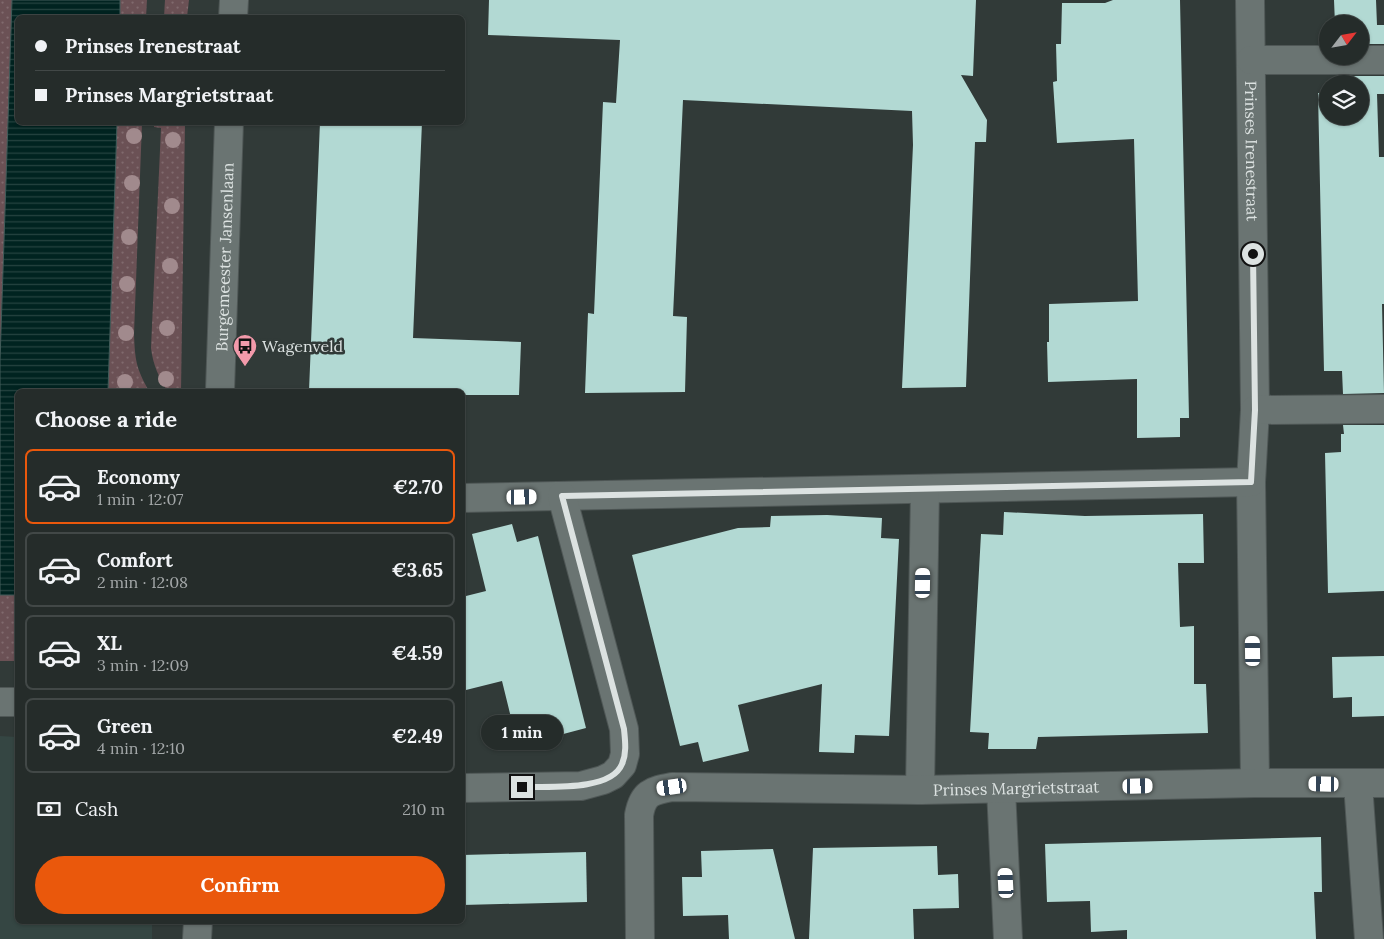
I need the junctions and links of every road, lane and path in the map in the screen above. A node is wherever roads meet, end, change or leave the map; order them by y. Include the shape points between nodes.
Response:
1 (234, 0) edge
2 (1250, 0) edge
3 (233, 15) edge
4 (1251, 60) junction
5 (1384, 60) edge
6 (229, 125) edge
7 (220, 389) edge
8 (1384, 409) edge
9 (1255, 410) junction
10 (1251, 482) junction
11 (925, 489) junction
12 (562, 496) junction
13 (465, 498) edge
14 (0, 702) edge
15 (15, 702) edge
16 (1255, 783) junction
17 (1371, 784) edge
18 (465, 788) edge
19 (1001, 789) junction
20 (920, 790) junction
21 (198, 924) edge
22 (197, 939) edge
23 (640, 939) edge
24 (1008, 939) edge
25 (1369, 939) edge

1 - 3 street
2 - 4 street, Prinses Irenestraat
4 - 5 street
4 - 9 street, Prinses Irenestraat
6 - 7 street, Burgemeester Jansenlaan
8 - 9 street
9 - 10 street, Prinses Irenestraat
10 - 11 street
10 - 16 street, Prinses Irenestraat
11 - 12 street
11 - 20 street
12 - 13 street
12 - 18 street via 624,729 622,765 613,775 581,786
14 - 15 street
16 - 17 street, Prinses Margrietstraat
16 - 19 street, Prinses Margrietstraat
17 - 25 street
19 - 20 street, Prinses Margrietstraat
19 - 24 street
20 - 23 street, Prinses Margrietstraat via 672,787 649,793 642,802 639,815
21 - 22 street

